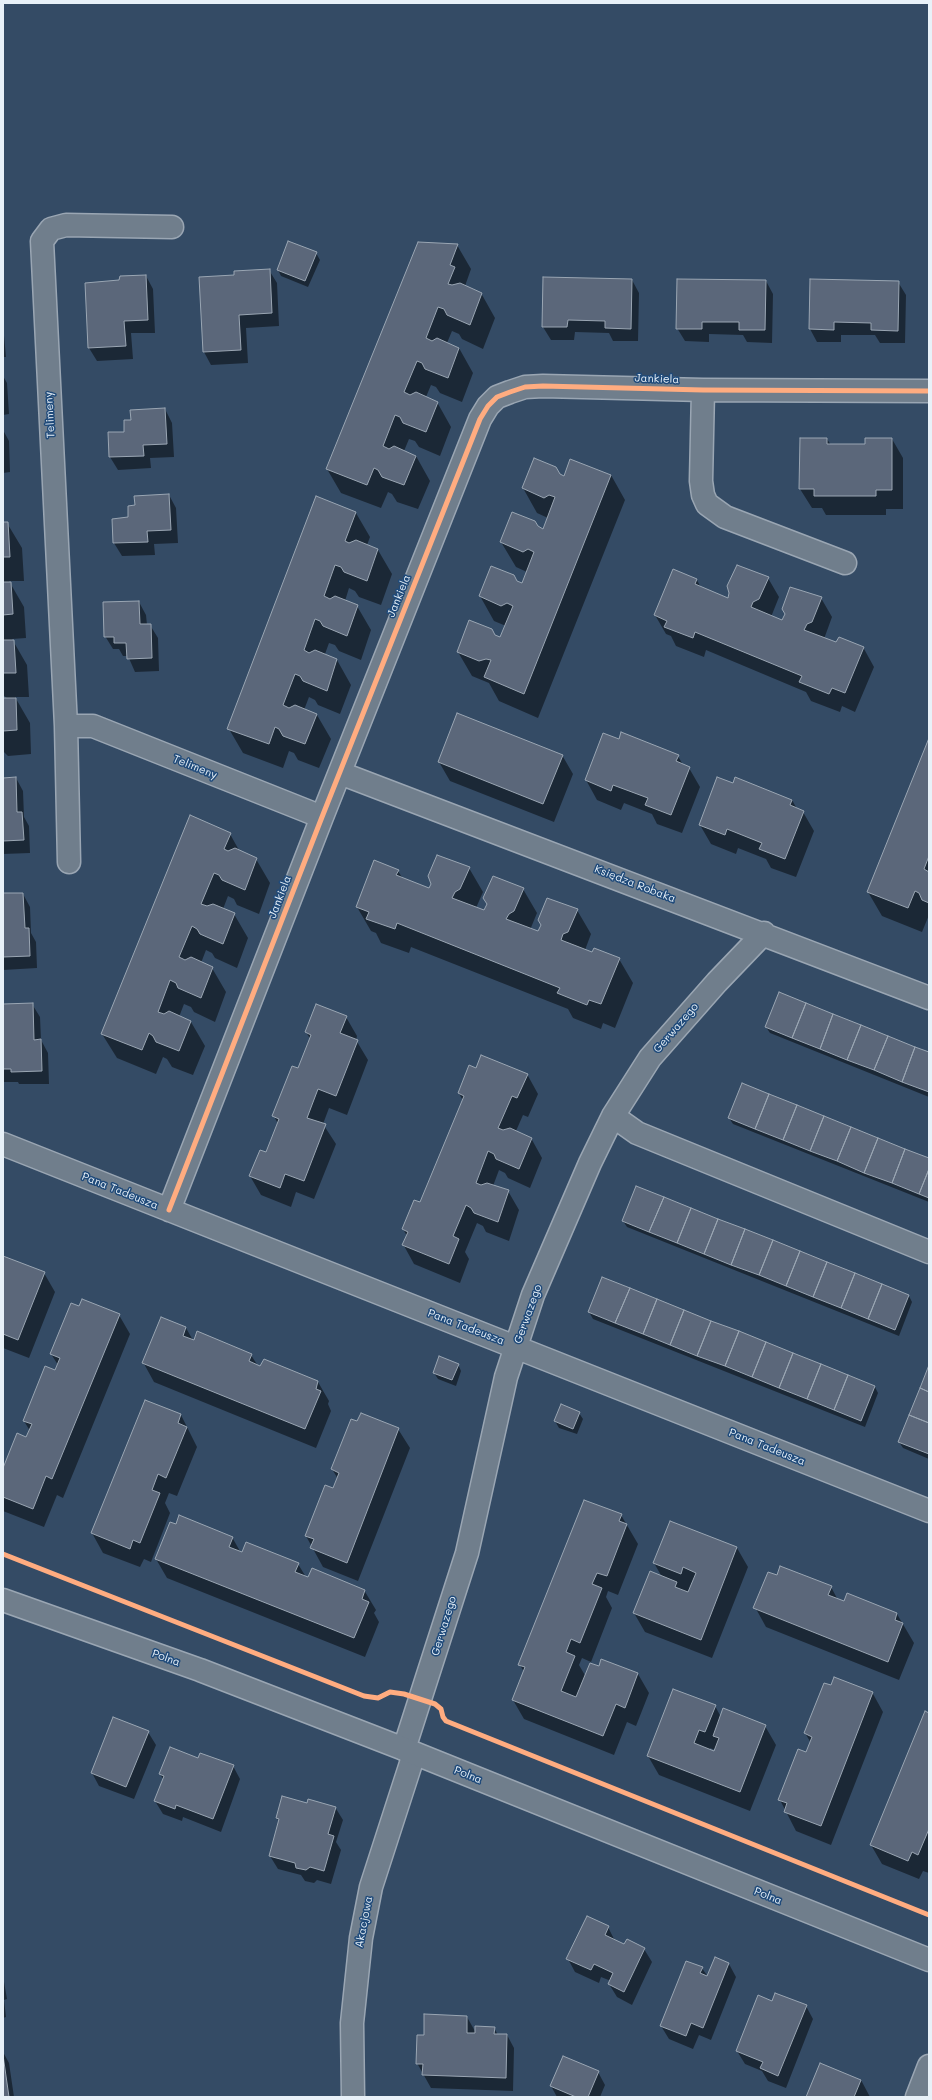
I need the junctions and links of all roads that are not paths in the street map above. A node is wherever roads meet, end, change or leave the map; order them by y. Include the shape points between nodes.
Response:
1 (172, 227) dead end
2 (703, 390) junction
3 (929, 391) edge
4 (844, 563) dead end
5 (66, 726) junction
6 (340, 772) junction
7 (322, 817) junction
8 (69, 862) dead end
9 (764, 933) junction
10 (929, 998) edge
11 (613, 1116) junction
12 (3, 1144) edge
13 (169, 1210) junction
14 (929, 1252) edge
15 (516, 1347) junction
16 (929, 1511) edge
17 (3, 1600) edge
18 (409, 1752) junction
19 (929, 1960) edge
20 (929, 2066) edge
21 (353, 2097) edge
22 (917, 2097) edge

1 - 5 street, Telimeny via 66,225 51,229 42,241
2 - 3 street, Jankiela
2 - 4 street via 701,481 707,504 725,518
2 - 6 street, Jankiela via 525,387 497,397 488,406 480,419
5 - 7 street, Telimeny via 93,726
5 - 8 street, Telimeny
6 - 7 street, Jankiela
6 - 9 street, Księdza Robaka
7 - 13 street, Jankiela
9 - 10 street, Księdza Robaka
9 - 11 street, Gerwazego via 650,1058
11 - 14 street via 637,1133
11 - 15 street, Gerwazego via 546,1263
12 - 13 street, Pana Tadeusza
13 - 15 street, Pana Tadeusza
15 - 16 street, Pana Tadeusza
15 - 18 street, Gerwazego via 499,1404 467,1553
17 - 18 street, Polna via 200,1670
18 - 19 street, Polna
18 - 21 street, Akacjowa via 371,1887 361,1938 352,2024
20 - 22 street

